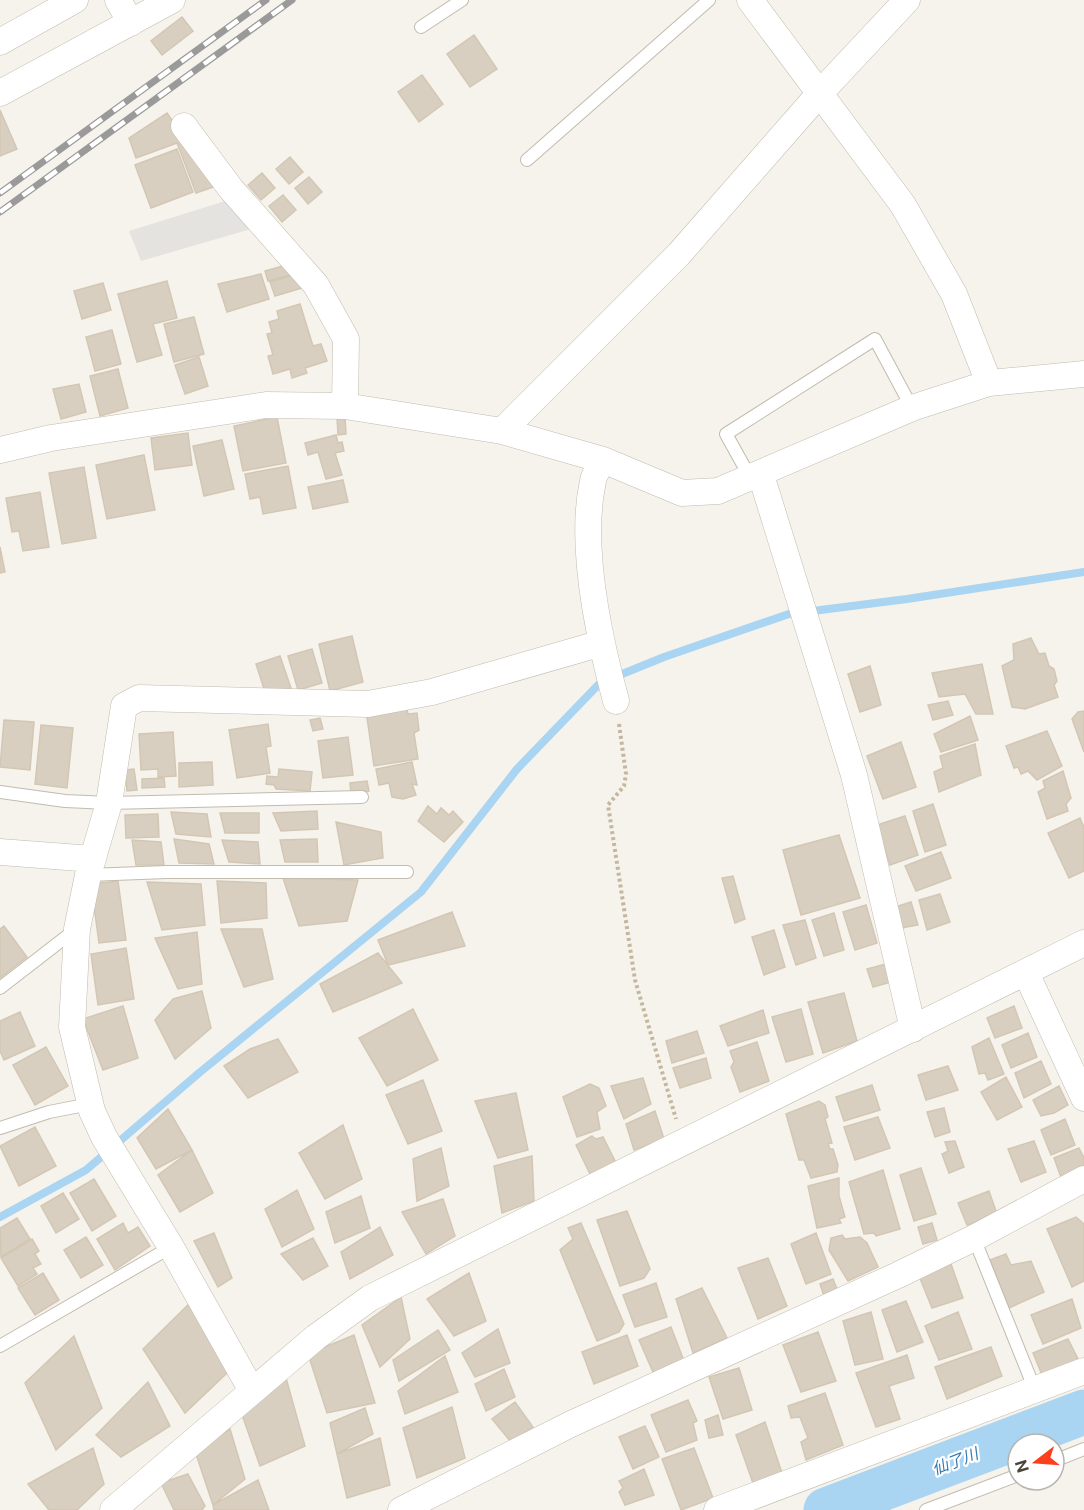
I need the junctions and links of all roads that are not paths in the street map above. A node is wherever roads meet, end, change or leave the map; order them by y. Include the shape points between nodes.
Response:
1 (75, 0) edge
2 (118, 0) edge
3 (172, 0) edge
4 (462, 0) edge
5 (709, 0) edge
6 (750, 0) edge
7 (907, 0) edge
8 (131, 23) junction
9 (421, 27) dead end
10 (0, 42) edge
11 (0, 93) edge
12 (820, 93) junction
13 (184, 126) dead end
14 (527, 160) dead end
15 (1084, 374) edge
16 (989, 383) junction
17 (345, 406) junction
18 (912, 408) junction
19 (502, 431) junction
20 (0, 450) edge
21 (603, 460) junction
22 (756, 477) junction
23 (0, 792) edge
24 (362, 797) dead end
25 (109, 802) junction
26 (0, 852) edge
27 (91, 867) junction
28 (407, 872) dead end
29 (77, 929) junction
30 (1084, 943) edge
31 (1026, 973) junction
32 (0, 988) edge
33 (913, 1029) junction
34 (1084, 1098) edge
35 (90, 1104) junction
36 (0, 1128) edge
37 (1084, 1179) edge
38 (974, 1238) junction
39 (171, 1247) junction
40 (0, 1347) edge
41 (1084, 1371) edge
42 (1035, 1390) junction
43 (252, 1391) junction
44 (1084, 1449) edge
45 (1066, 1456) edge
46 (1006, 1480) edge
47 (113, 1510) edge
48 (401, 1510) edge
49 (717, 1510) edge
50 (926, 1510) edge

1 - 10 street
2 - 8 street
3 - 8 street
4 - 9 lane
5 - 14 lane
6 - 12 street
7 - 12 street
8 - 11 street
12 - 16 street via 903,205 954,294
12 - 19 street via 679,254
13 - 17 street via 231,189 316,285 346,339
15 - 16 street
16 - 18 street
17 - 19 street
17 - 20 street via 266,405 51,438
18 - 22 street
18 - 22 lane via 875,339 726,434
19 - 21 street
21 - 22 street via 682,493 718,491
21 - 25 street via 593,479 588,540 609,675 432,692 368,704 139,698 124,705
22 - 33 street via 854,775
23 - 25 lane via 65,801
24 - 25 lane
25 - 27 street
26 - 27 street
27 - 28 lane via 167,872
27 - 29 street
29 - 32 lane
29 - 35 street via 72,1028
30 - 31 street
31 - 33 street
31 - 34 street
33 - 43 street via 370,1298
35 - 36 lane
35 - 39 street via 104,1137
37 - 38 street
38 - 42 lane
38 - 48 street via 571,1424
39 - 40 lane
39 - 43 street
41 - 42 street
42 - 49 street
43 - 47 street
44 - 45 lane
46 - 50 lane

